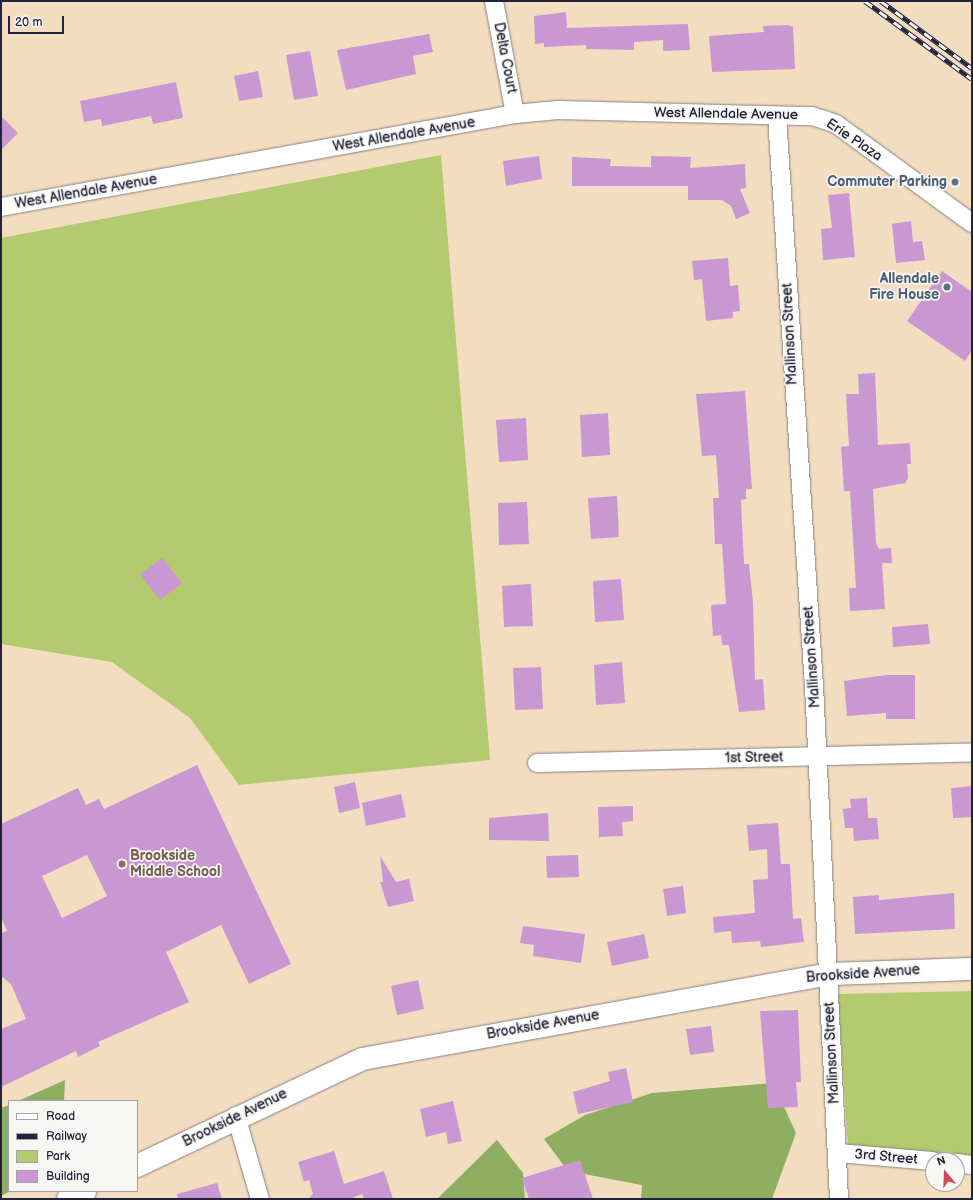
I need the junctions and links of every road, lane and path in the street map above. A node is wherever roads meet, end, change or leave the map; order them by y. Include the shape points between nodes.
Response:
1 (494, 1) edge
2 (516, 114) junction
3 (777, 116) junction
4 (812, 116) joint
5 (1, 207) edge
6 (972, 224) edge
7 (972, 752) edge
8 (817, 756) junction
9 (536, 763) dead end
10 (972, 969) edge
11 (828, 974) junction
12 (236, 1116) junction
13 (838, 1153) junction
14 (925, 1160) edge
15 (138, 1165) edge
16 (83, 1192) edge
17 (68, 1199) edge
18 (260, 1199) edge
19 (839, 1199) edge

1 - 2 street, Delta Court
2 - 3 street, West Allendale Avenue via 558,110
2 - 5 street, West Allendale Avenue
3 - 4 street, West Allendale Avenue
3 - 8 street, Mallinson Street
4 - 6 street, Erie Plaza via 836,124
7 - 8 street, 1st Street
8 - 9 street, 1st Street
8 - 11 street, Mallinson Street
10 - 11 main road, Brookside Avenue
11 - 12 main road, Brookside Avenue via 362,1059
11 - 13 street, Mallinson Street
12 - 15 main road, Brookside Avenue
12 - 18 street
13 - 14 street, 3rd Street
13 - 19 street, Mallinson Street
16 - 17 main road

